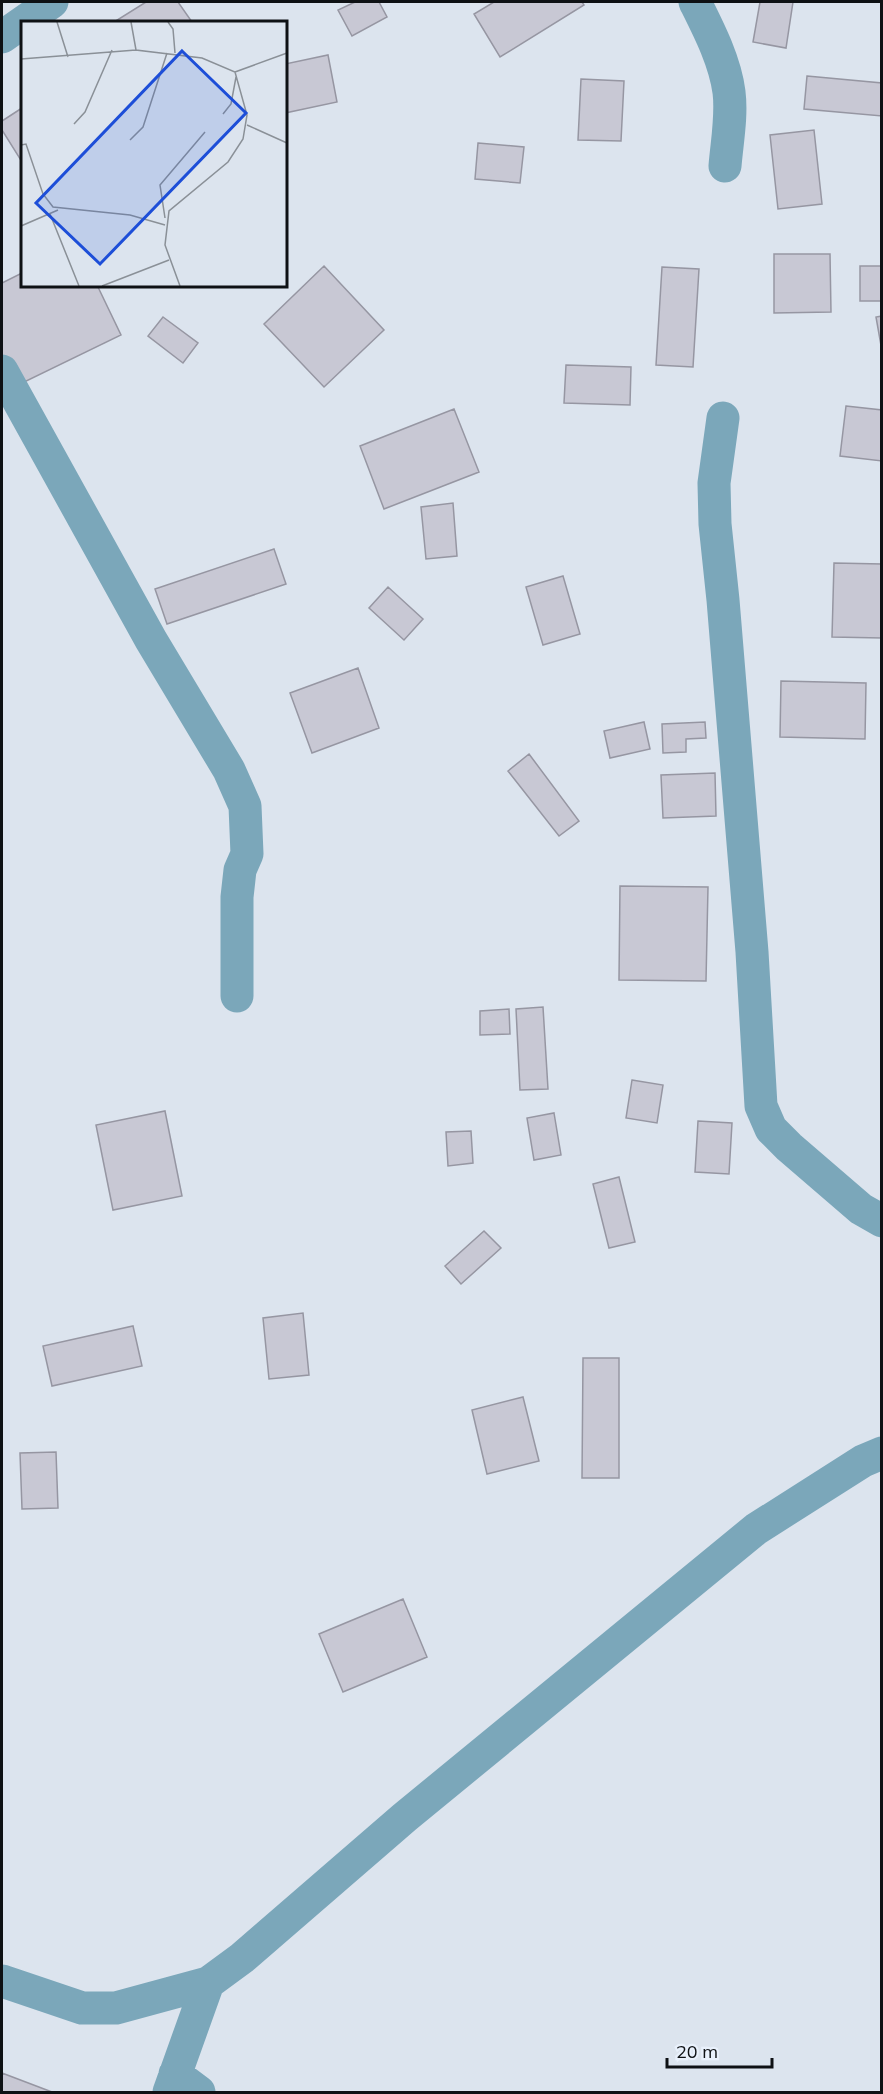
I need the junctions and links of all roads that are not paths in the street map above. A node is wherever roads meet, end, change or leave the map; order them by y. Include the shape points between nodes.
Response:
1 (52, 2) edge
2 (695, 2) edge
3 (25, 21) edge
4 (21, 24) edge
5 (2, 37) edge
6 (725, 166) dead end
7 (2, 371) edge
8 (723, 418) dead end
9 (237, 996) dead end
10 (882, 1221) edge
11 (882, 1453) edge
12 (2, 1981) edge
13 (208, 1983) junction
14 (181, 2086) edge

1 - 3 street
2 - 6 street via 715,44 729,91
4 - 5 street
7 - 9 street via 151,640 229,770 245,806 247,854 240,870 237,897
8 - 10 street via 714,483 715,524 752,952 761,1106 771,1129 789,1147 861,1209
11 - 13 street via 756,1529
12 - 13 street via 82,2008 116,2008
13 - 14 street

